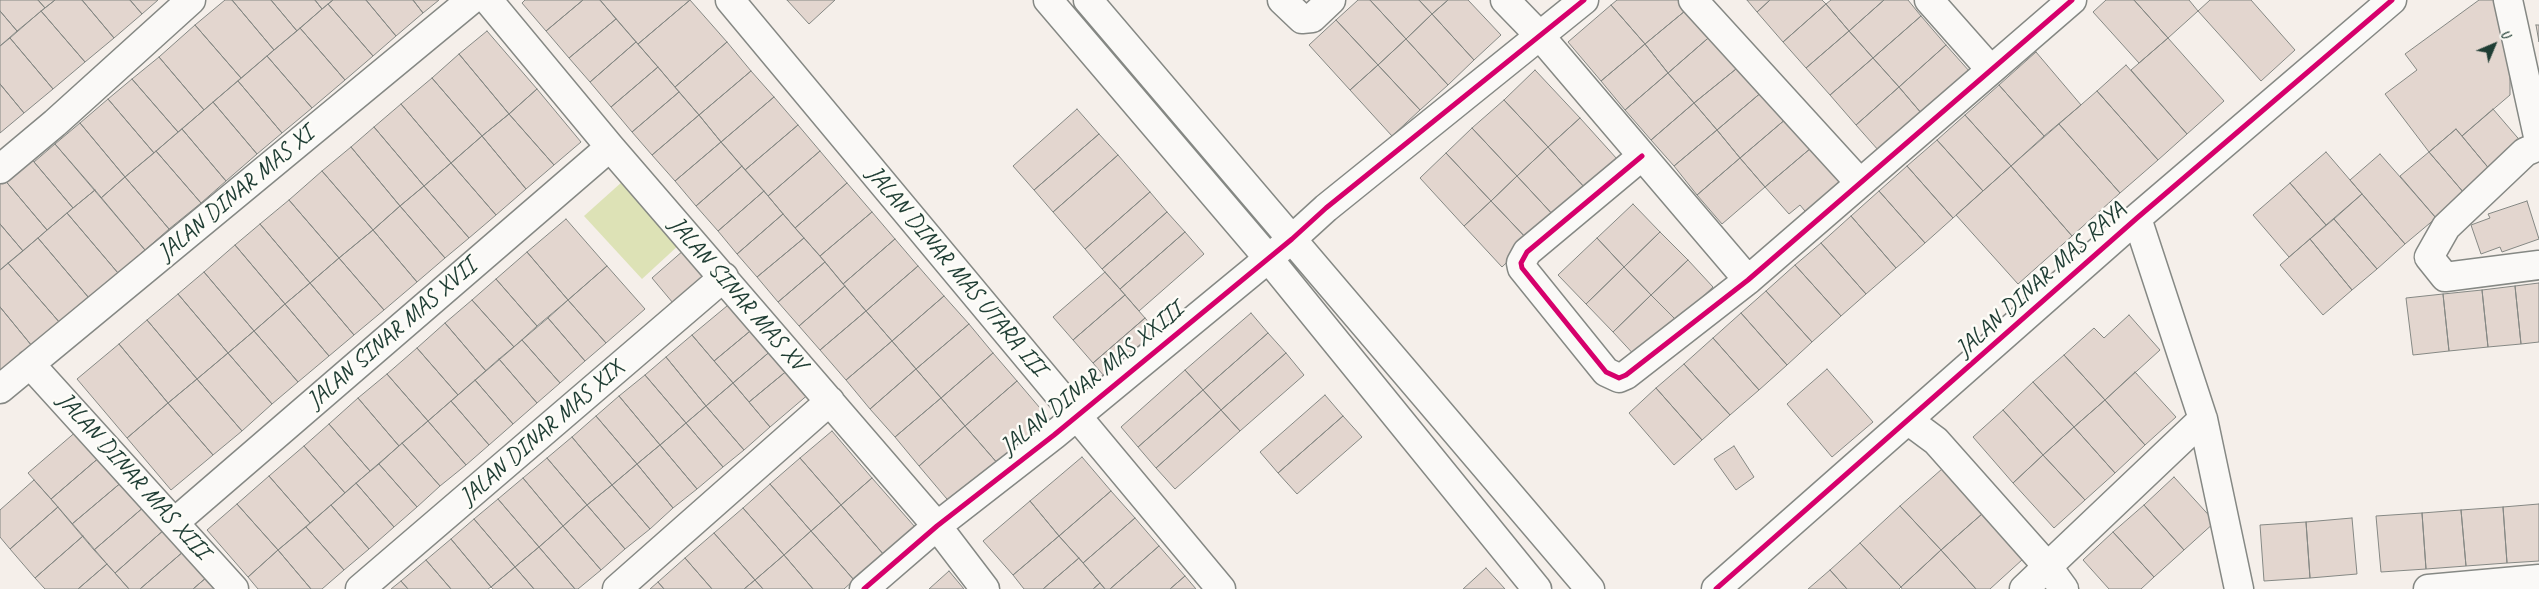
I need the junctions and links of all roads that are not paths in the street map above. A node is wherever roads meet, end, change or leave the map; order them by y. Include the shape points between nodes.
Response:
1 (191, 0) edge
2 (471, 0) edge
3 (488, 0) edge
4 (730, 0) edge
5 (1048, 0) edge
6 (1088, 0) edge
7 (1282, 0) edge
8 (1331, 0) edge
9 (1504, 0) edge
10 (1584, 0) edge
11 (1693, 0) edge
12 (1929, 0) edge
13 (2072, 0) edge
14 (2392, 0) edge
15 (2508, 0) edge
16 (1540, 36) junction
17 (1991, 70) junction
18 (2539, 142) edge
19 (2539, 146) edge
20 (610, 147) junction
21 (1642, 156) junction
22 (0, 169) edge
23 (1860, 183) junction
24 (2137, 218) junction
25 (1292, 239) junction
26 (1268, 258) junction
27 (2539, 265) edge
28 (724, 277) junction
29 (1748, 280) junction
30 (30, 364) junction
31 (0, 389) edge
32 (830, 401) junction
33 (1077, 416) junction
34 (2203, 419) junction
35 (1909, 421) junction
36 (175, 522) junction
37 (937, 526) junction
38 (2048, 567) junction
39 (2539, 579) edge
40 (234, 589) edge
41 (360, 589) edge
42 (617, 589) edge
43 (864, 589) edge
44 (985, 589) edge
45 (1221, 589) edge
46 (1537, 589) edge
47 (1590, 589) edge
48 (1716, 589) edge
49 (2024, 589) edge
50 (2064, 589) edge
51 (2239, 589) edge
52 (2428, 589) edge

1 - 22 street
2 - 30 street, JALAN DINAR MAS XI
3 - 20 street, JALAN SINAR MAS XV
4 - 33 street, JALAN DINAR MAS UTARA III
5 - 26 street
6 - 25 street
7 - 8 street via 1302,20 1312,18
9 - 16 street
10 - 16 street, JALAN DINAR MAS XXIII
11 - 23 street
12 - 17 street
13 - 17 street
14 - 24 street, JALAN DINAR MAS RAYA
15 - 18 street
16 - 21 street
16 - 25 street, JALAN DINAR MAS XXIII
17 - 23 street
19 - 27 street via 2525,152 2446,227 2429,257 2445,277
20 - 28 street, JALAN SINAR MAS XV
20 - 36 street, JALAN SINAR MAS XVII
21 - 29 street
21 - 29 street via 1527,252 1520,263 1606,372 1619,378 1626,375
23 - 29 street
24 - 34 street
24 - 35 street, JALAN DINAR MAS RAYA
25 - 26 street, JALAN DINAR MAS XXIII
25 - 47 street
26 - 33 street, JALAN DINAR MAS XXIII
26 - 46 street
28 - 32 street, JALAN SINAR MAS XV
28 - 41 street, JALAN DINAR MAS XIX
30 - 31 street, JALAN DINAR MAS XI
30 - 36 street, JALAN DINAR MAS XIII
32 - 37 street, JALAN SINAR MAS XV
32 - 42 street
33 - 37 street, JALAN DINAR MAS XXIII
33 - 45 street, JALAN DINAR MAS UTARA III
34 - 38 street
34 - 51 street
35 - 38 street via 1936,441
35 - 48 street, JALAN DINAR MAS RAYA
36 - 40 street, JALAN DINAR MAS XIII
37 - 43 street, JALAN DINAR MAS XXIII
37 - 44 street, JALAN SINAR MAS XV
38 - 49 street
38 - 50 street
39 - 52 street

